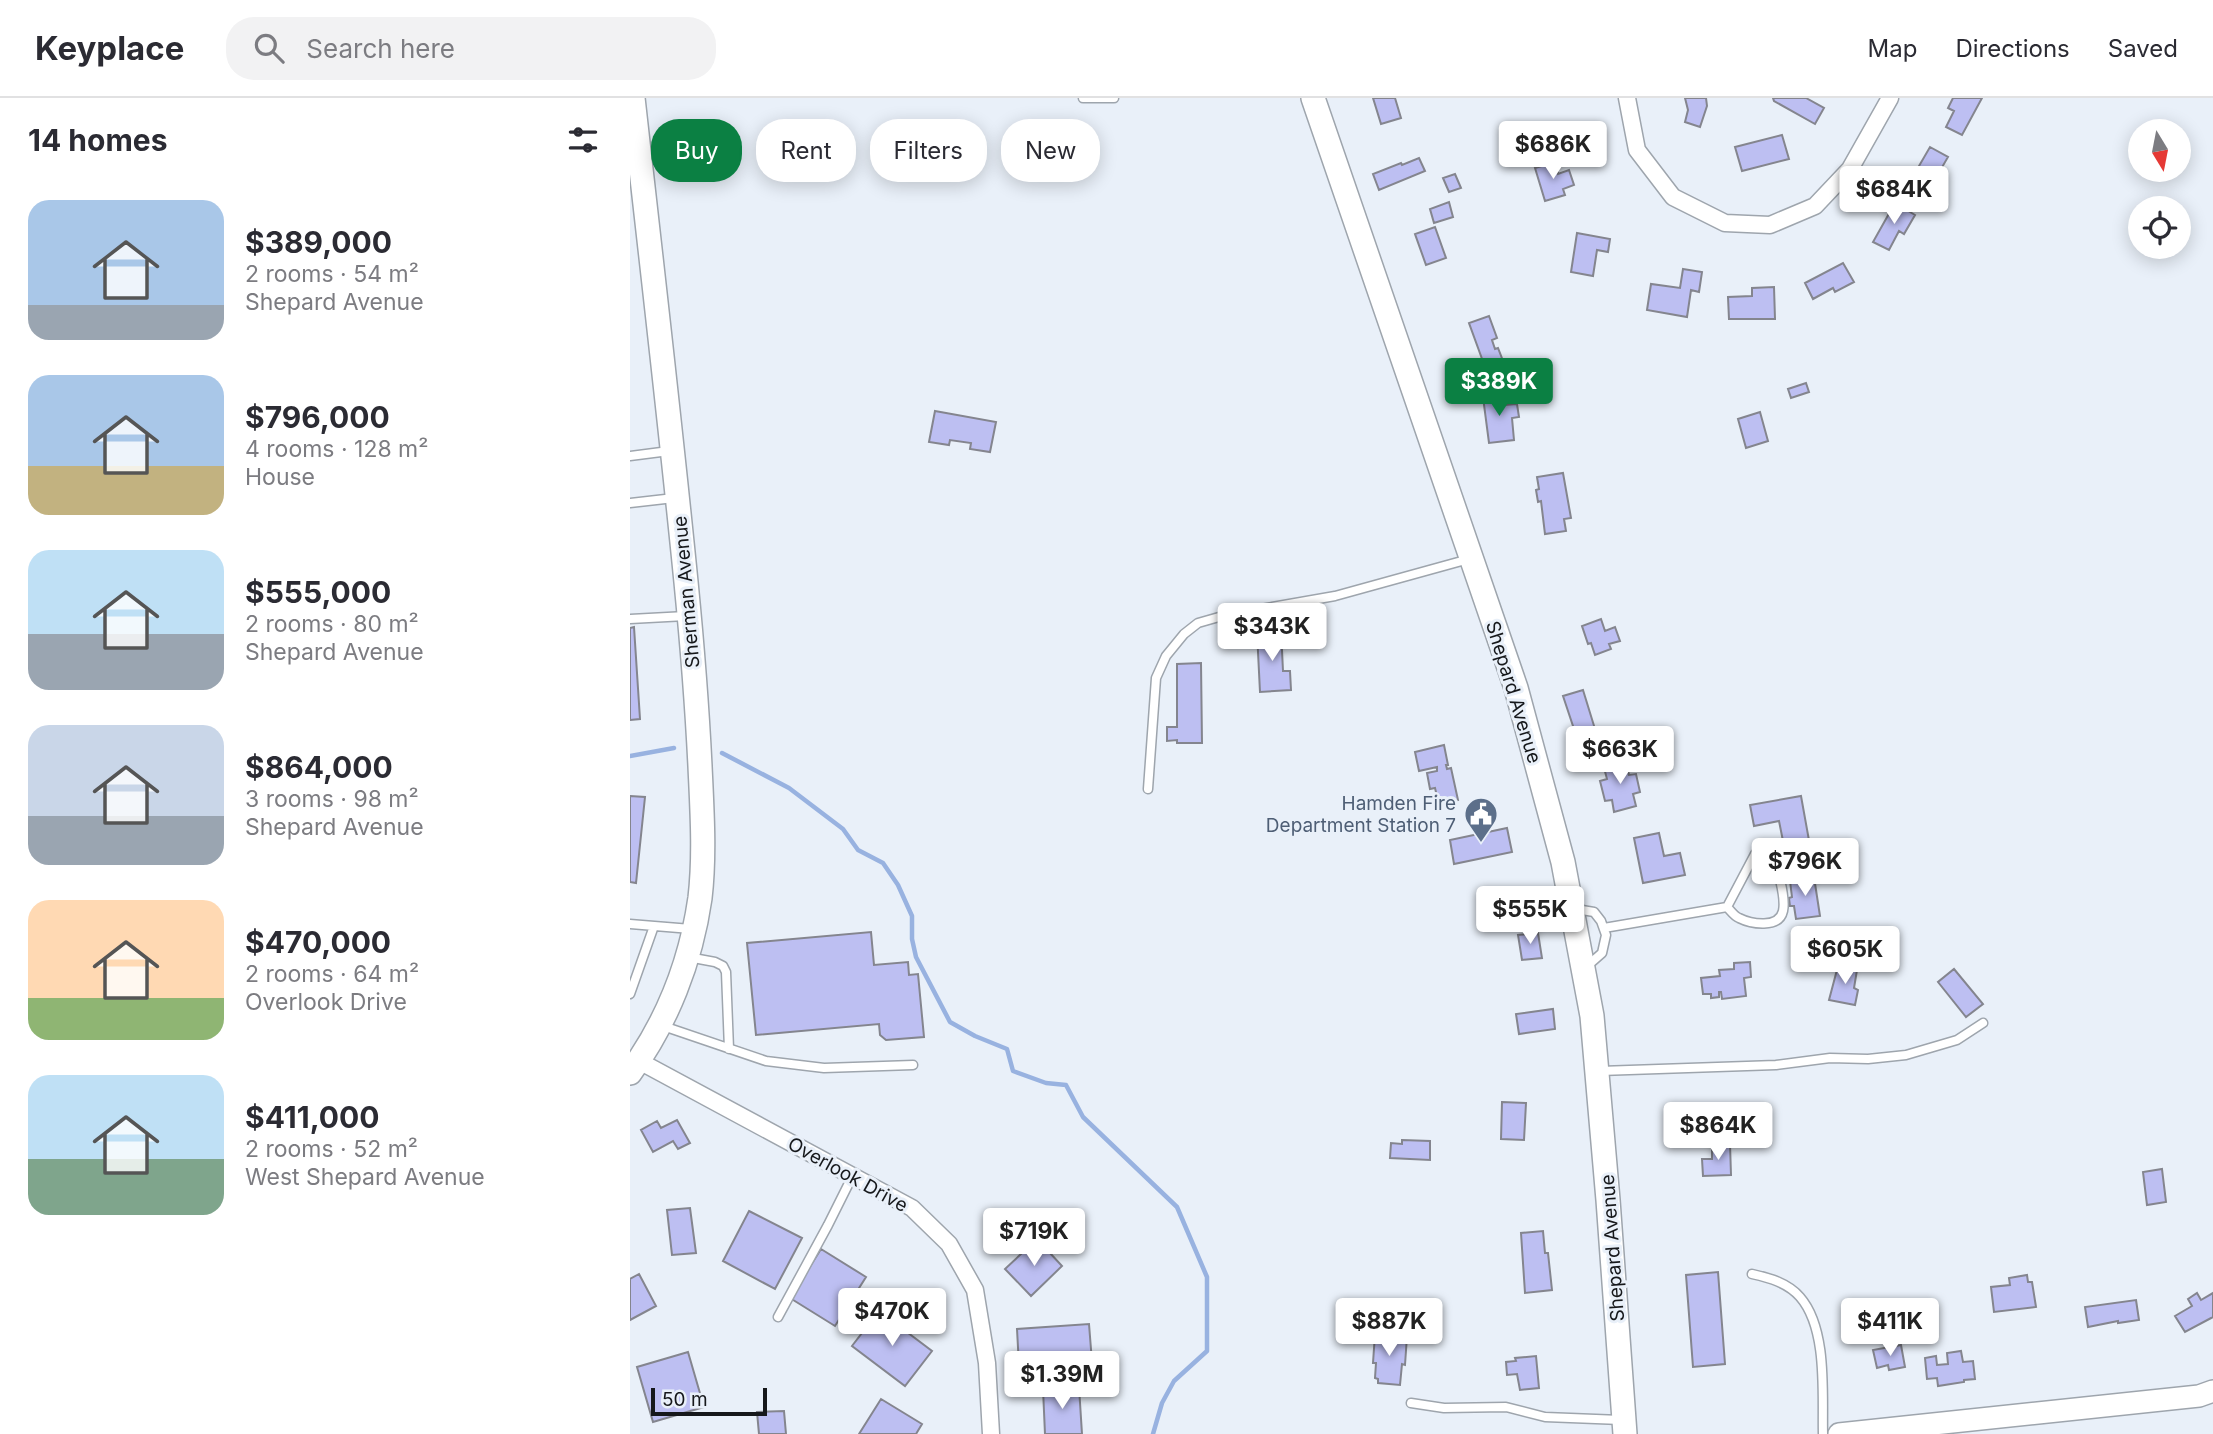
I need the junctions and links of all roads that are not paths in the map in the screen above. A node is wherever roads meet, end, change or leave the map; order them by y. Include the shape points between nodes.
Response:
1 (633, 98) edge
2 (1083, 98) edge
3 (1114, 98) edge
4 (1313, 98) edge
5 (1627, 98) edge
6 (1890, 98) edge
7 (635, 165) edge
8 (672, 450) junction
9 (630, 456) edge
10 (677, 497) junction
11 (630, 503) edge
12 (1472, 558) junction
13 (690, 616) junction
14 (630, 619) edge
15 (1148, 789) dead end
16 (1727, 907) junction
17 (1572, 909) junction
18 (630, 924) edge
19 (654, 926) junction
20 (1604, 928) junction
21 (694, 929) junction
22 (687, 957) junction
23 (1583, 968) junction
24 (630, 994) edge
25 (1983, 1023) dead end
26 (660, 1025) junction
27 (729, 1049) junction
28 (913, 1065) dead end
29 (635, 1067) edge
30 (1597, 1071) junction
31 (853, 1175) junction
32 (1752, 1274) dead end
33 (778, 1317) dead end
34 (2213, 1391) edge
35 (1410, 1403) dead end
36 (1624, 1427) edge
37 (991, 1434) edge
38 (1823, 1434) edge
39 (1839, 1434) edge

1 - 7 main road, Sherman Avenue
2 - 3 lane
4 - 12 main road, Shepard Avenue
5 - 6 street via 1637,150 1673,197 1724,223 1770,225 1815,206 1850,169
7 - 8 main road, Sherman Avenue
8 - 9 lane
8 - 10 main road, Sherman Avenue
10 - 11 lane
10 - 13 main road, Sherman Avenue
12 - 15 lane via 1335,596 1198,622 1166,656 1156,678
12 - 17 main road, Shepard Avenue via 1516,688
13 - 14 lane
13 - 21 main road, Sherman Avenue via 703,833
16 - 16 lane via 1752,922 1770,922 1781,916 1783,901 1770,852 1755,855
16 - 20 lane
17 - 20 lane via 1594,912
17 - 23 main road, Shepard Avenue
18 - 19 lane
19 - 21 lane
19 - 24 lane
20 - 23 lane via 1602,953
21 - 22 main road, Sherman Avenue
22 - 26 main road, Sherman Avenue
22 - 27 lane via 715,962 726,972
23 - 30 main road, Shepard Avenue
25 - 30 lane via 1957,1040 1906,1055 1763,1066
26 - 27 lane
26 - 29 main road, Sherman Avenue
27 - 28 lane via 766,1061 824,1068
29 - 31 street, Overlook Drive
30 - 36 main road, Shepard Avenue
31 - 33 lane
31 - 37 street, Overlook Drive via 912,1208 949,1244 975,1290 987,1363
32 - 38 lane via 1786,1285 1800,1297 1812,1319 1821,1362
34 - 39 street
35 - 36 lane via 1444,1408 1495,1406

